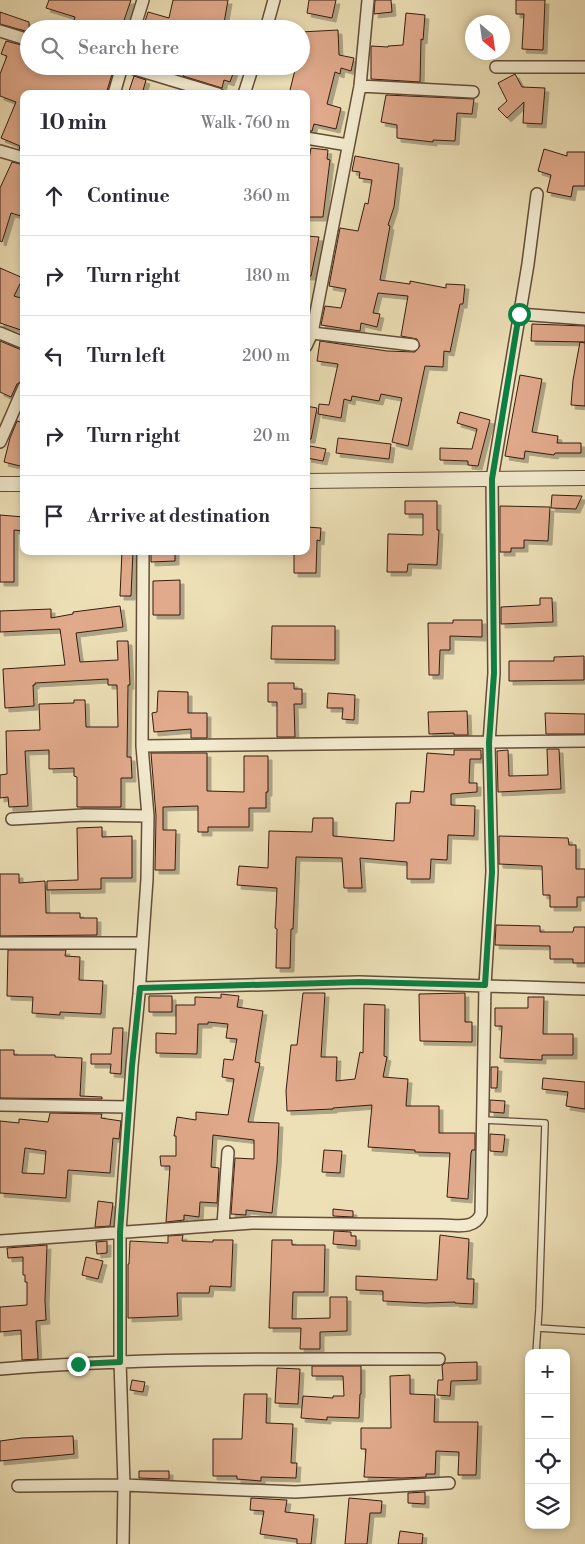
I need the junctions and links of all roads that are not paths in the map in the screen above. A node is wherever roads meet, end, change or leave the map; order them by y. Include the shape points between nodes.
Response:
1 (143, 0) edge
2 (274, 0) edge
3 (368, 0) edge
4 (137, 20) edge
5 (268, 20) edge
6 (0, 31) edge
7 (20, 37) edge
8 (496, 67) dead end
9 (585, 67) edge
10 (120, 75) edge
11 (154, 75) edge
12 (250, 75) edge
13 (360, 86) junction
14 (115, 90) edge
15 (204, 90) edge
16 (245, 90) edge
17 (473, 92) dead end
18 (310, 139) edge
19 (348, 145) junction
20 (0, 151) edge
21 (20, 157) edge
22 (537, 194) dead end
23 (519, 314) junction
24 (585, 319) edge
25 (0, 333) edge
26 (312, 333) junction
27 (310, 337) edge
28 (20, 341) edge
29 (413, 345) dead end
30 (20, 397) edge
31 (0, 442) edge
32 (585, 478) edge
33 (492, 479) junction
34 (310, 481) edge
35 (0, 484) edge
36 (20, 484) edge
37 (143, 555) edge
38 (585, 741) edge
39 (489, 743) junction
40 (142, 746) junction
41 (148, 816) junction
42 (12, 819) dead end
43 (0, 943) edge
44 (142, 943) junction
45 (485, 985) junction
46 (140, 988) junction
47 (585, 989) edge
48 (0, 1104) edge
49 (129, 1107) junction
50 (483, 1120) junction
51 (228, 1152) dead end
52 (223, 1225) junction
53 (120, 1232) junction
54 (0, 1241) edge
55 (538, 1328) junction
56 (585, 1332) edge
57 (536, 1349) edge
58 (439, 1359) dead end
59 (120, 1362) junction
60 (0, 1369) edge
61 (449, 1482) dead end
62 (124, 1485) junction
63 (18, 1486) dead end
64 (123, 1544) edge

1 - 4 street
2 - 5 street
3 - 13 street
6 - 7 street
8 - 9 street
10 - 14 street
11 - 15 street
12 - 16 street
13 - 17 street
13 - 19 street
18 - 19 street
19 - 26 street
20 - 21 street
22 - 23 street
23 - 24 street
23 - 33 street
25 - 28 street
26 - 27 street
26 - 29 street
30 - 31 street
32 - 33 street
33 - 34 street
33 - 39 street via 494,673
35 - 36 street
37 - 40 street
38 - 39 street
39 - 40 street
39 - 45 street via 492,872
40 - 41 street
41 - 42 street
41 - 44 street
43 - 44 street
44 - 46 street
45 - 46 street via 359,982
45 - 47 street
45 - 50 street
46 - 49 street
48 - 49 street
49 - 53 street
50 - 52 street via 481,1214 474,1224
50 - 55 lane via 545,1123
51 - 52 street
52 - 53 street
53 - 54 street
53 - 59 street
55 - 56 lane
55 - 57 lane
58 - 59 street
59 - 60 street
59 - 62 street
61 - 62 street via 295,1492
62 - 63 street
62 - 64 street

